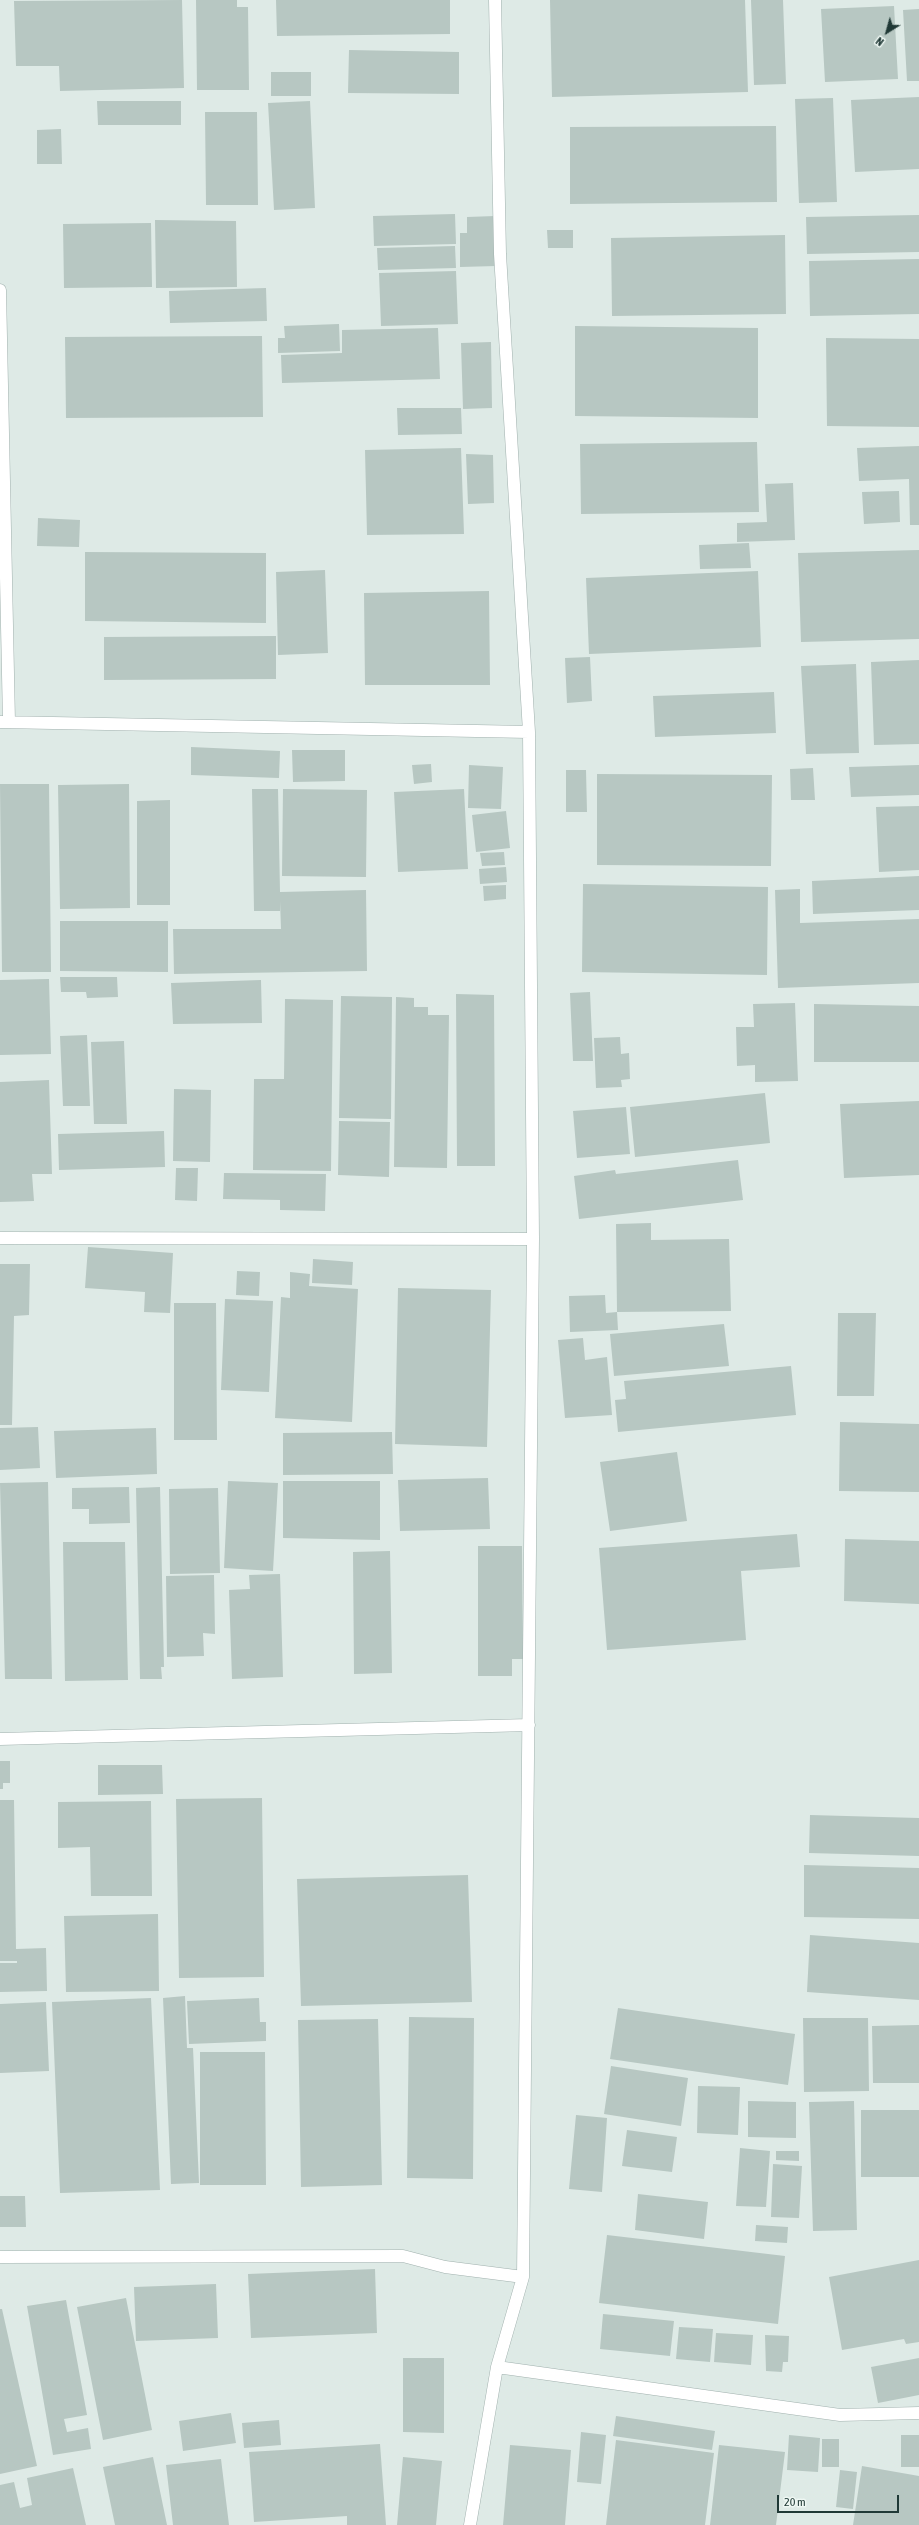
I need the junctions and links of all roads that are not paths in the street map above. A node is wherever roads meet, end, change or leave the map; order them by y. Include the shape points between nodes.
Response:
1 (495, 0) edge
2 (0, 290) edge
3 (5, 722) edge
4 (529, 732) junction
5 (0, 1238) edge
6 (534, 1239) junction
7 (529, 1725) junction
8 (0, 1739) edge
9 (0, 2257) edge
10 (524, 2277) junction
11 (497, 2367) junction
12 (919, 2413) edge
13 (470, 2525) edge

1 - 4 street via 500,254
2 - 3 street
3 - 4 street
4 - 6 street
5 - 6 street
6 - 7 street
7 - 8 street
7 - 10 street
9 - 10 street via 403,2256 445,2267
10 - 11 street
11 - 12 street via 840,2415
11 - 13 street

